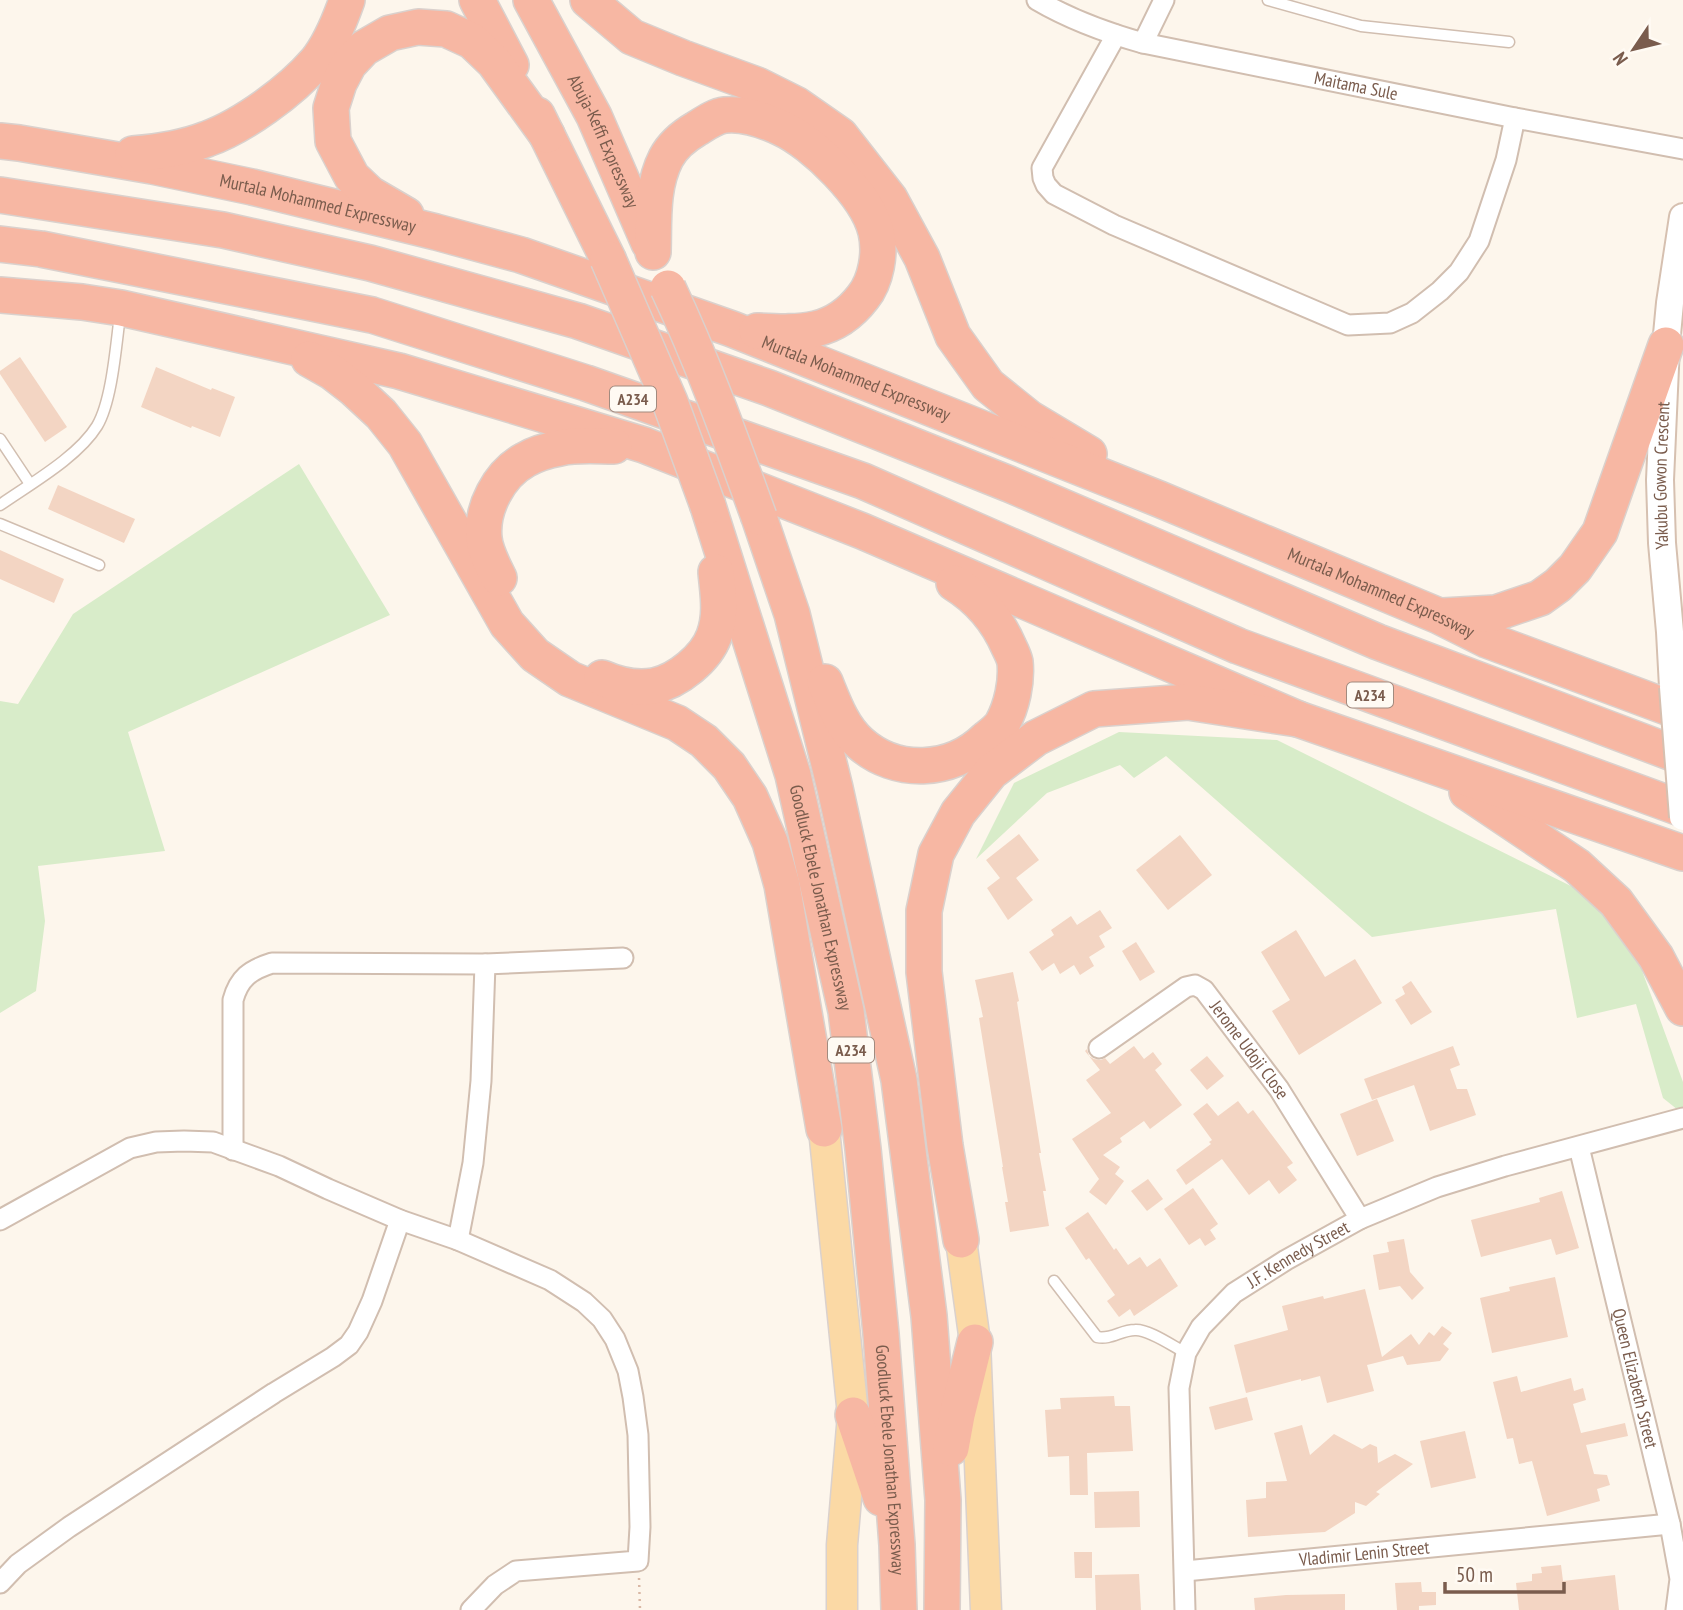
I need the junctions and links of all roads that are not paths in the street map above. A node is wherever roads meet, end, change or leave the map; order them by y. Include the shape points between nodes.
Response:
1 (347, 0) edge
2 (477, 0) edge
3 (531, 0) edge
4 (588, 0) edge
5 (1037, 0) edge
6 (1164, 0) edge
7 (1268, 0) edge
8 (1116, 35) junction
9 (1509, 42) dead end
10 (1143, 43) junction
11 (1515, 118) junction
12 (547, 135) junction
13 (0, 141) edge
14 (1683, 149) edge
15 (102, 157) junction
16 (152, 166) junction
17 (0, 195) edge
18 (1683, 217) edge
19 (436, 232) junction
20 (0, 244) edge
21 (653, 253) junction
22 (370, 263) junction
23 (668, 288) joint
24 (0, 295) edge
25 (121, 308) junction
26 (732, 329) junction
27 (1666, 345) junction
28 (288, 346) junction
29 (586, 383) junction
30 (442, 384) junction
31 (0, 439) edge
32 (644, 445) junction
33 (30, 484) junction
34 (1160, 499) junction
35 (0, 505) edge
36 (710, 513) junction
37 (0, 524) edge
38 (862, 531) junction
39 (99, 565) dead end
40 (792, 614) junction
41 (1439, 617) junction
42 (1487, 640) junction
43 (1678, 700) edge
44 (1298, 719) junction
45 (1628, 736) junction
46 (1683, 757) edge
47 (1426, 764) junction
48 (1683, 809) edge
49 (1683, 817) edge
50 (1683, 853) edge
51 (623, 958) dead end
52 (485, 964) junction
53 (1683, 1008) edge
54 (846, 1011) junction
55 (1099, 1048) dead end
56 (899, 1080) junction
57 (1683, 1118) edge
58 (824, 1129) junction
59 (1578, 1147) junction
60 (233, 1150) junction
61 (1360, 1219) junction
62 (0, 1220) edge
63 (400, 1220) junction
64 (458, 1240) junction
65 (961, 1240) junction
66 (1054, 1281) dead end
67 (975, 1342) junction
68 (1186, 1353) junction
69 (853, 1415) junction
70 (943, 1500) junction
71 (1670, 1524) junction
72 (897, 1545) junction
73 (1185, 1571) junction
74 (0, 1583) edge
75 (471, 1610) edge
76 (842, 1610) edge
77 (899, 1610) edge
78 (942, 1610) edge
79 (986, 1610) edge
80 (1185, 1610) edge
81 (1676, 1610) edge

1 - 15 highway via 316,61 244,122 207,140 158,152
2 - 12 highway, A234
3 - 21 highway, Abuja-Keffi Expressway / A234 via 594,116
4 - 34 highway via 632,37 757,85 797,105 839,135 890,199 922,258 953,336 988,384 1029,418
5 - 8 street, Maitama Sule
6 - 10 street
7 - 9 lane via 1361,26
8 - 10 street, Maitama Sule
8 - 11 street via 1042,168 1046,185 1054,194 1114,225 1348,325 1390,323 1412,313 1459,272 1479,241
10 - 11 street, Maitama Sule
11 - 14 street, Maitama Sule
12 - 19 highway via 494,62 472,41 446,29 418,27 390,33 364,48 339,83 331,108 333,141 352,177 370,194
12 - 36 highway, Goodluck Ebele Jonathan Expressway / A234, bridge via 608,259 670,402
13 - 15 highway, Murtala Mohammed Expressway
15 - 16 highway, Murtala Mohammed Expressway
16 - 19 highway, Murtala Mohammed Expressway
16 - 22 highway
17 - 22 highway via 223,230
18 - 27 main road, Yakubu Gowon Crescent
19 - 26 highway, Murtala Mohammed Expressway via 522,255
20 - 29 highway, A234 via 372,316
21 - 23 highway, Abuja-Keffi Expressway / A234
21 - 26 highway via 655,198 666,158 682,137 723,115 754,117 783,129 840,173 865,205 877,232 877,264 870,288 838,320 818,329 793,333
22 - 45 highway via 578,321 769,388 1009,484 1353,632
23 - 40 highway, Goodluck Ebele Jonathan Expressway / A234, bridge via 720,411
24 - 25 highway
25 - 28 highway
25 - 33 lane via 106,402 97,425 83,443
26 - 34 highway, Murtala Mohammed Expressway
27 - 41 highway via 1600,532 1575,568 1540,598 1496,613
27 - 43 main road, Yakubu Gowon Crescent via 1662,543
28 - 30 highway
28 - 58 highway via 354,389 405,444 507,624 535,655 570,680 677,723 729,766 750,797 770,842 782,886
29 - 30 highway
29 - 48 highway, A234 via 863,481 1238,646
30 - 32 highway
31 - 33 lane
32 - 36 highway via 562,447 526,459 496,488 484,538 503,587 542,640 583,668 629,687 655,686 681,675 714,638 719,617
32 - 38 highway
33 - 35 lane
34 - 41 highway, Murtala Mohammed Expressway
36 - 54 highway, Goodluck Ebele Jonathan Expressway / A234 via 793,775
37 - 39 lane
38 - 40 highway via 956,584 974,597 1002,630 1015,660 1014,694 1001,725 977,748 947,763 915,767 883,759 846,727
38 - 44 highway
40 - 56 highway, Goodluck Ebele Jonathan Expressway / A234
41 - 42 highway, Murtala Mohammed Expressway
42 - 43 highway, Murtala Mohammed Expressway
42 - 45 highway
43 - 49 main road, Yakubu Gowon Crescent, bridge
44 - 47 highway
44 - 65 highway via 1188,702 1094,709 1036,738 990,772 958,813 936,854 925,911 924,972
45 - 46 highway
47 - 50 highway
47 - 53 highway via 1577,866 1616,902 1656,957
51 - 52 street
52 - 60 street via 272,963 256,968 237,986 233,1000
52 - 64 street via 473,1163
54 - 58 highway
54 - 72 highway, Goodluck Ebele Jonathan Expressway / A234 via 881,1334
55 - 61 street, Jerome Udoji Close via 1186,987 1204,990 1279,1089
56 - 65 highway
56 - 70 highway, Goodluck Ebele Jonathan Expressway / A234 via 929,1316
57 - 59 street, J.F. Kennedy Street
58 - 69 main road, Goodluck Ebele Jonathan Expressway
59 - 61 street, J.F. Kennedy Street via 1437,1187
59 - 71 street, Queen Elizabeth Street
60 - 62 street via 213,1142 184,1141 130,1148
60 - 63 street
61 - 68 street, J.F. Kennedy Street via 1234,1293 1201,1327
63 - 64 street
63 - 74 street via 372,1301 349,1345 69,1527
64 - 75 street via 550,1280 602,1319 628,1371 638,1435 638,1561 516,1571
65 - 67 main road
66 - 68 lane via 1097,1337 1106,1339 1134,1330
67 - 70 highway
67 - 79 main road
68 - 73 street, J.F. Kennedy Street via 1179,1388
69 - 72 highway
69 - 76 main road, Goodluck Ebele Jonathan Expressway via 842,1545
70 - 78 highway, Goodluck Ebele Jonathan Expressway / A234
71 - 73 street, Vladimir Lenin Street
71 - 81 street, Queen Elizabeth Street via 1680,1579
72 - 77 highway, Goodluck Ebele Jonathan Expressway / A234
73 - 80 street, J.F. Kennedy Street

